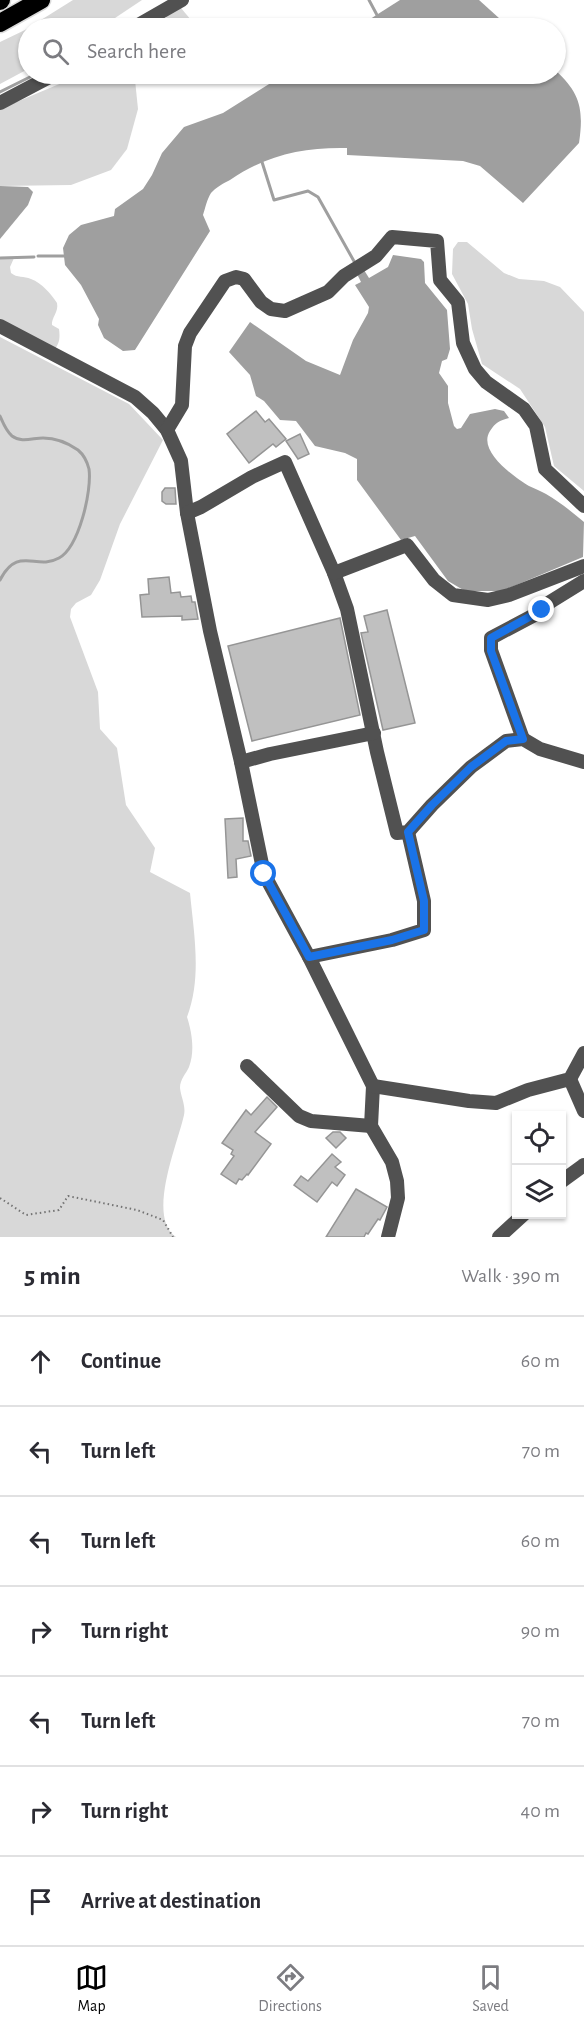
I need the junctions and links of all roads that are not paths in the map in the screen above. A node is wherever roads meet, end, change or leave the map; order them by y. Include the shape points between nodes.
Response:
1 (41, 0) edge
2 (182, 0) edge
3 (150, 18) edge
4 (0, 23) edge
5 (36, 84) edge
6 (0, 103) edge
7 (0, 326) edge
8 (167, 430) junction
9 (584, 506) edge
10 (187, 513) junction
11 (584, 566) edge
12 (334, 573) junction
13 (584, 581) edge
14 (374, 733) junction
15 (523, 739) junction
16 (241, 762) junction
17 (584, 762) edge
18 (408, 832) junction
19 (309, 957) junction
20 (584, 1053) edge
21 (247, 1066) dead end
22 (570, 1079) junction
23 (373, 1086) junction
24 (584, 1111) edge
25 (371, 1126) junction
26 (584, 1165) edge
27 (566, 1178) edge
28 (519, 1219) edge
29 (388, 1237) edge
30 (499, 1237) edge

1 - 4 highway
2 - 3 street
5 - 6 street
7 - 8 street via 135,397
8 - 9 street via 182,405 185,346 190,333 225,281 236,276 244,279 261,302 271,309 285,311 327,292 376,256 392,237 437,242 440,280 458,302 463,343 475,369 486,382 524,409 536,426 545,469
8 - 10 street via 181,461
10 - 12 street via 285,462
10 - 16 street
11 - 12 street via 488,600 453,595 434,580 407,545
12 - 14 street via 347,609
13 - 15 street via 491,638 491,651
14 - 16 street
14 - 18 street via 397,833
15 - 17 street via 540,749
15 - 18 street via 506,741 471,767
16 - 19 street via 264,874
18 - 19 street via 424,901 424,930
19 - 23 street
20 - 22 street
21 - 25 street via 300,1116 311,1121
22 - 23 street via 496,1102
22 - 24 street
23 - 25 street
25 - 29 street via 392,1162 397,1181 398,1198
26 - 27 street
28 - 30 street

